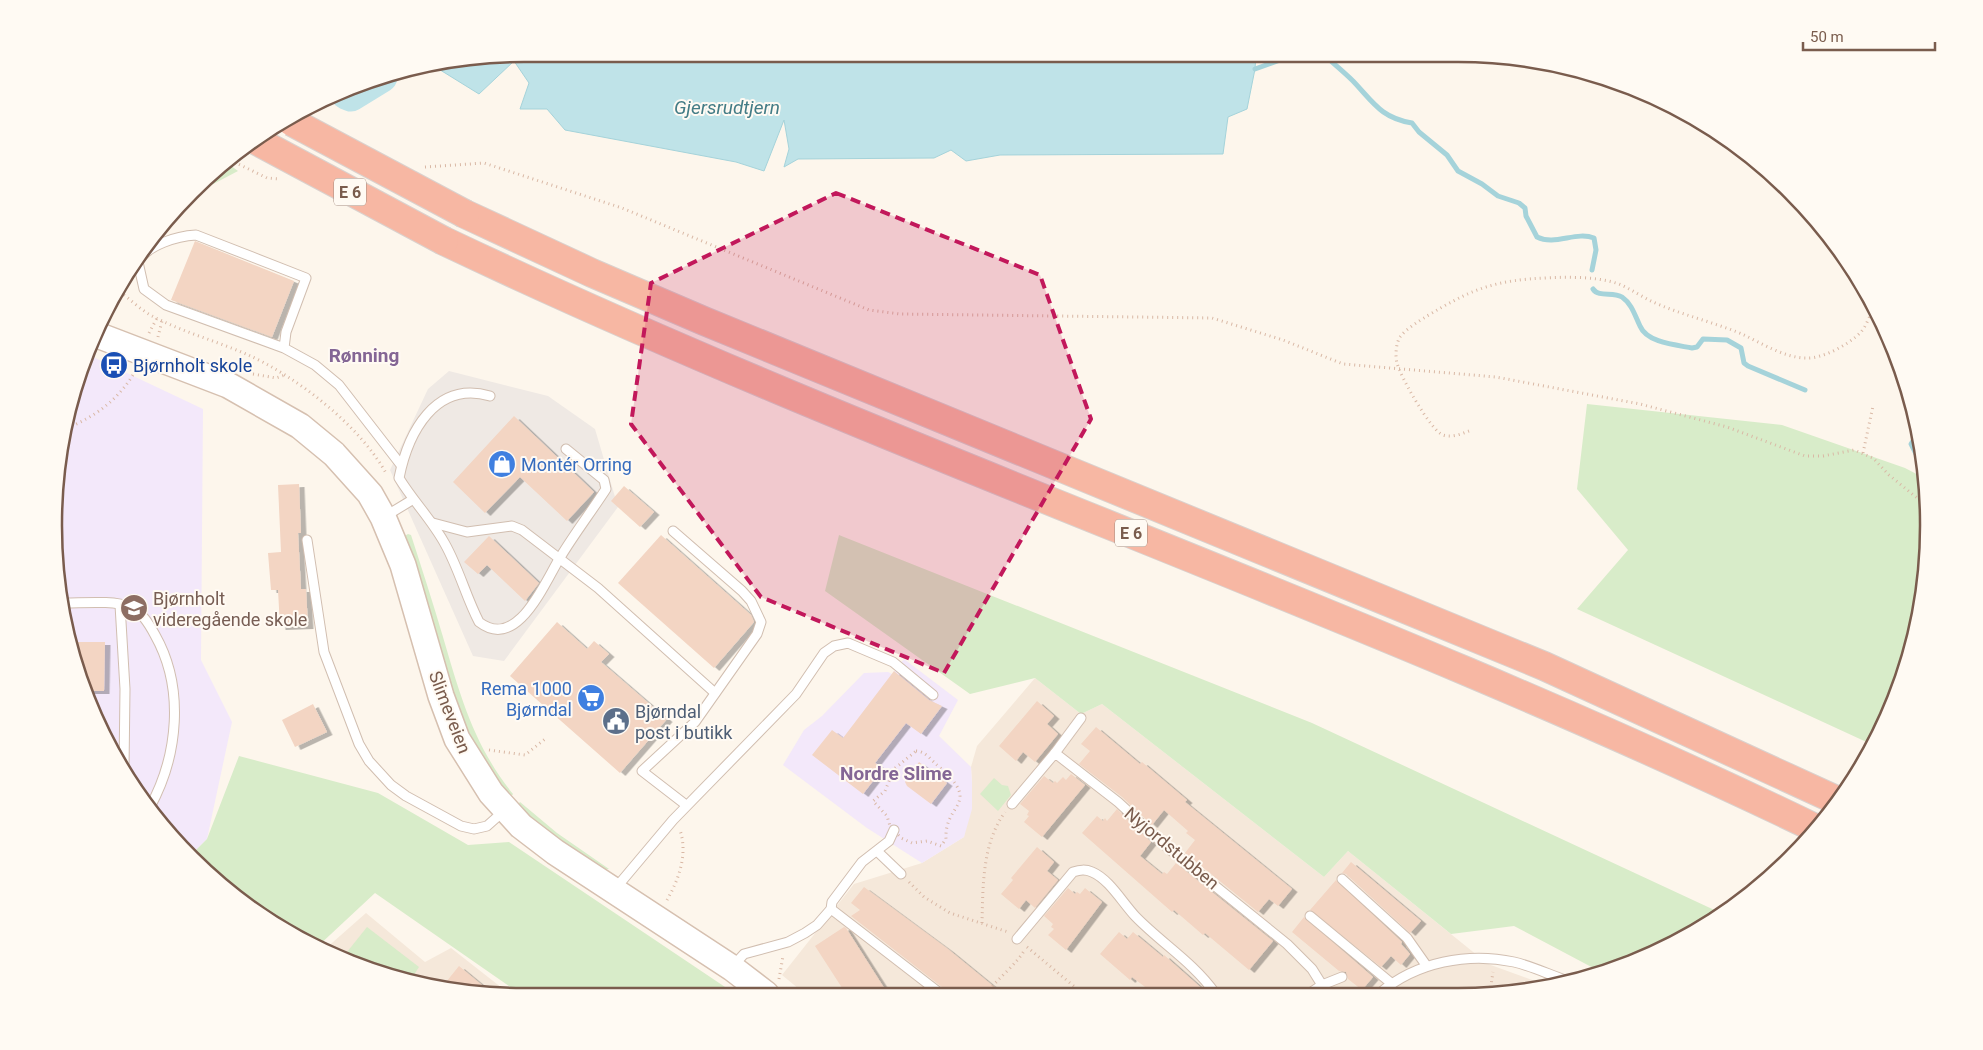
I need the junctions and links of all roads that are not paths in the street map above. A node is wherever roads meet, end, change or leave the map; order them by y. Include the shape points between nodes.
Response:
1 (295, 124) edge
2 (263, 144) edge
3 (153, 250) edge
4 (140, 269) edge
5 (103, 337) edge
6 (98, 348) edge
7 (284, 348) junction
8 (490, 396) dead end
9 (263, 407) junction
10 (566, 449) dead end
11 (402, 465) junction
12 (412, 500) junction
13 (393, 511) junction
14 (433, 523) junction
15 (673, 531) dead end
16 (307, 540) dead end
17 (560, 558) junction
18 (69, 603) edge
19 (120, 605) junction
20 (715, 692) junction
21 (933, 696) dead end
22 (1081, 718) dead end
23 (1055, 753) junction
24 (124, 756) edge
25 (1832, 798) edge
26 (153, 800) edge
27 (1012, 804) road end
28 (686, 805) junction
29 (505, 810) junction
30 (1810, 825) edge
31 (894, 830) road end
32 (878, 852) junction
33 (901, 874) road end
34 (1342, 879) dead end
35 (614, 891) junction
36 (830, 909) junction
37 (1310, 916) dead end
38 (1017, 939) road end
39 (1426, 965) junction
40 (732, 968) junction
41 (1342, 977) dead end
42 (1557, 977) edge
43 (1391, 983) junction
44 (772, 984) edge
45 (1322, 985) junction
46 (933, 988) edge
47 (1211, 988) edge
48 (1318, 988) edge
49 (1386, 988) edge

1 - 25 highway, E 6, bridge via 465,214 592,273 1544,666
2 - 30 highway, E 6, bridge via 444,241 689,352 1532,698 1732,787
3 - 7 lane via 182,236 196,235 306,278 286,332
4 - 7 lane via 144,289 166,305
5 - 9 street, Slimeveien via 228,385
6 - 9 street, Slimeveien via 225,397
7 - 11 lane via 315,365 339,385
8 - 11 lane via 461,394 444,399 423,418
9 - 13 street, Slimeveien via 300,426 334,454 370,494
10 - 17 lane via 604,480 606,489
11 - 12 lane via 399,478
12 - 13 lane
12 - 14 lane
13 - 29 street, Slimeveien via 403,565 457,739 478,776
14 - 17 lane via 467,532 512,526
14 - 17 lane via 476,617 487,628 496,631 515,623 530,608
15 - 20 lane via 742,591 760,619 757,634
16 - 29 lane via 324,652 359,744 369,761 406,796 461,826 474,829 487,826
17 - 20 lane
18 - 19 lane
19 - 24 lane
19 - 26 lane via 132,608 147,622 165,658 172,686 174,725 171,748
20 - 28 lane via 695,722 642,770
21 - 28 lane via 892,662 848,643 834,646 824,653 796,694
22 - 23 lane
23 - 27 lane
23 - 45 lane, Nyjordstubben via 1287,944 1312,969
28 - 35 lane
29 - 35 street, Slimeveien via 554,852
31 - 32 lane
32 - 33 lane
32 - 36 lane via 862,862
34 - 39 lane via 1407,938
35 - 40 street, Slimeveien
36 - 40 lane via 817,925 788,942 744,954
36 - 46 lane
37 - 43 lane
38 - 47 lane via 1073,872 1081,869 1091,872 1115,892 1135,916
39 - 42 lane via 1468,958 1494,959 1516,962
39 - 43 lane
40 - 44 street, Slimeveien
41 - 45 lane
43 - 49 lane
45 - 48 lane

